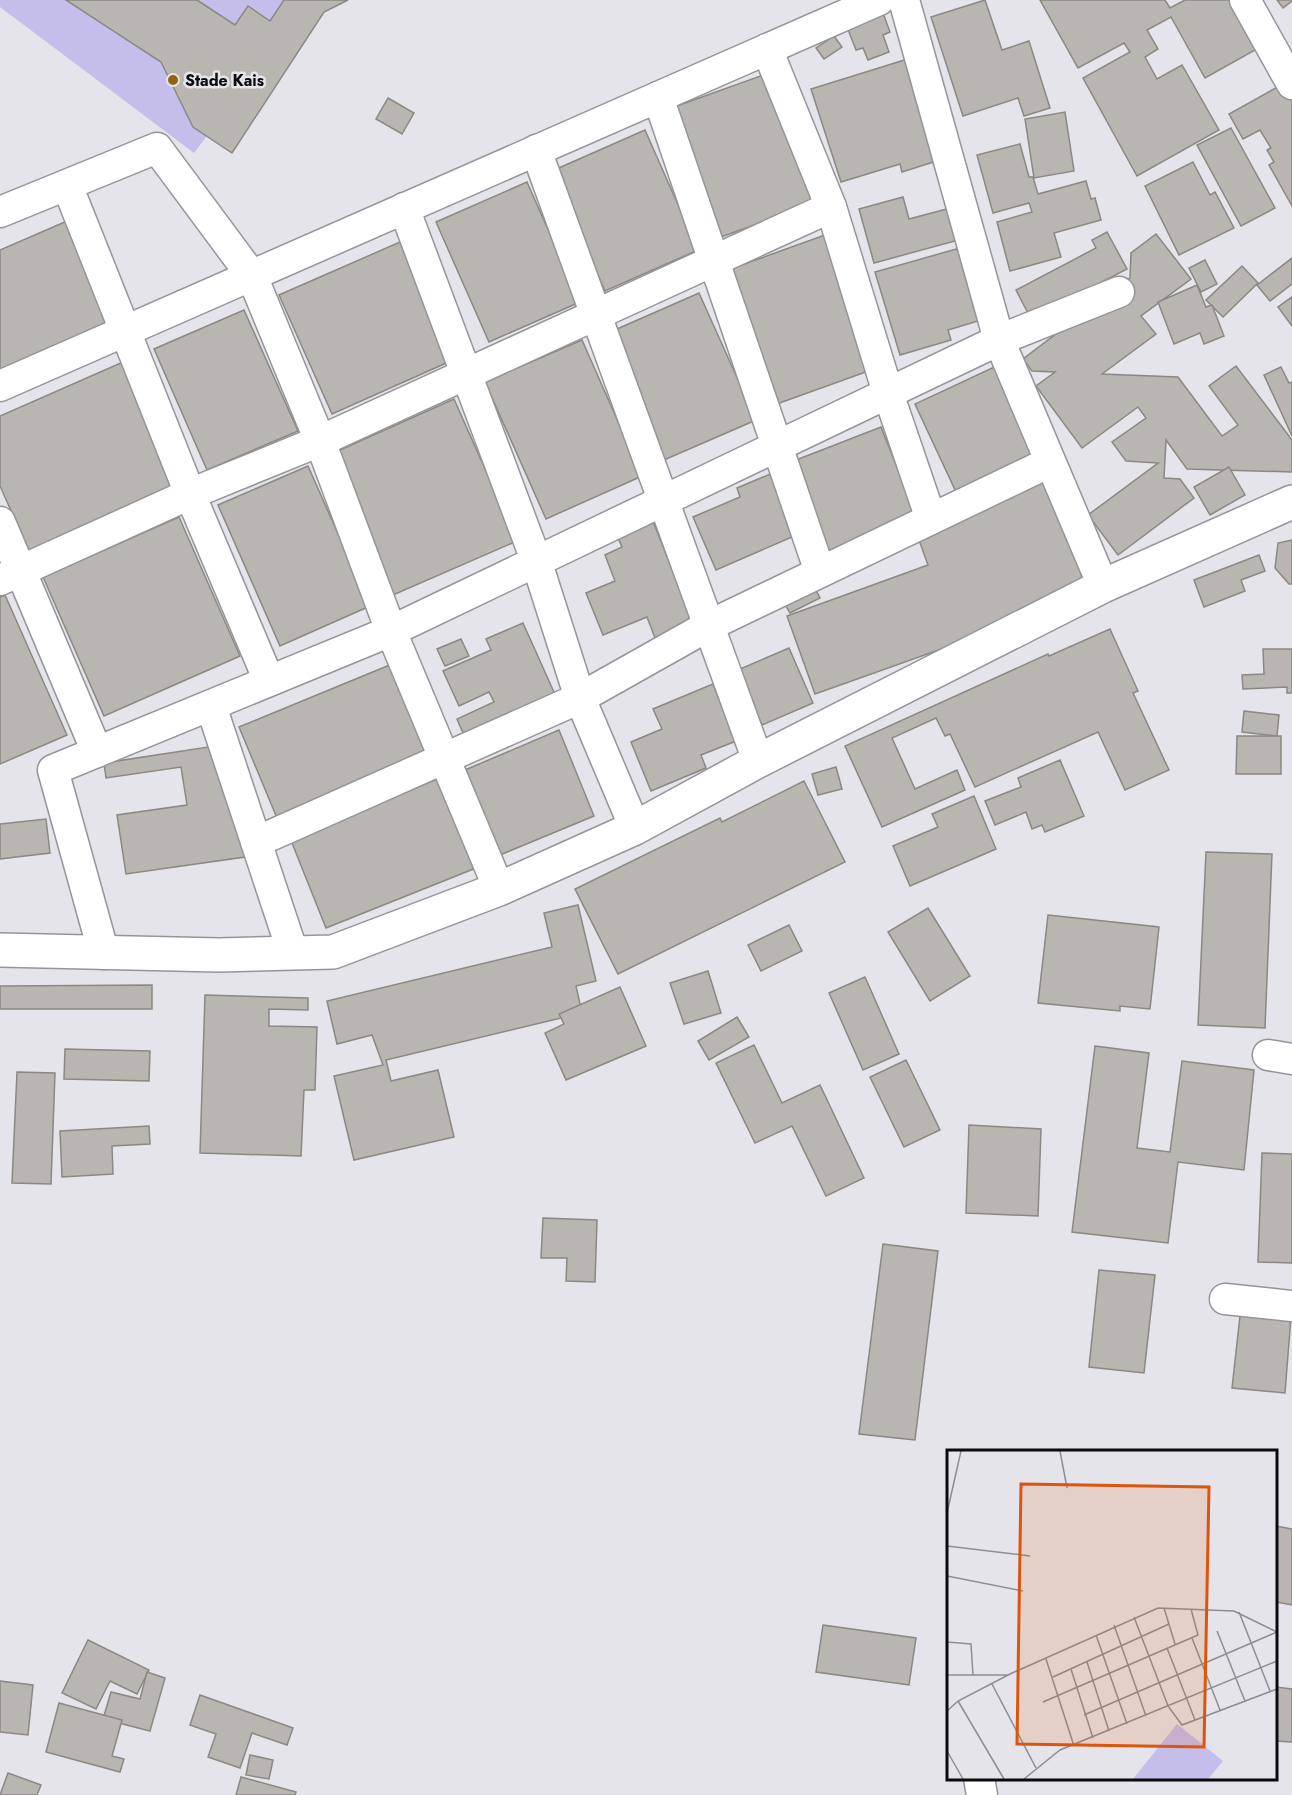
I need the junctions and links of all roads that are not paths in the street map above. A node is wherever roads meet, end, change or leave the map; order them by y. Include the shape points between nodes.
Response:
1 (879, 0) edge
2 (904, 0) edge
3 (1245, 0) edge
4 (767, 49) junction
5 (1292, 84) edge
6 (658, 97) junction
7 (536, 150) junction
8 (67, 185) junction
9 (831, 207) junction
10 (404, 208) junction
11 (0, 212) edge
12 (714, 259) junction
13 (252, 276) junction
14 (1119, 292) dead end
15 (597, 316) junction
16 (126, 331) junction
17 (999, 340) junction
18 (466, 374) junction
19 (0, 386) edge
20 (888, 393) junction
21 (320, 441) junction
22 (778, 447) junction
23 (1050, 462) junction
24 (190, 494) junction
25 (664, 500) junction
26 (1292, 502) edge
27 (931, 519) junction
28 (0, 522) edge
29 (536, 560) junction
30 (820, 572) junction
31 (11, 575) edge
32 (1103, 586) junction
33 (708, 626) junction
34 (391, 631) junction
35 (269, 681) junction
36 (580, 698) junction
37 (211, 706) junction
38 (97, 752) junction
39 (444, 758) junction
40 (758, 761) junction
41 (635, 828) junction
42 (256, 842) junction
43 (499, 889) junction
44 (0, 950) edge
45 (293, 953) junction
46 (104, 954) junction
47 (1225, 1299) dead end
48 (1292, 1306) edge
49 (979, 1780) edge
50 (982, 1795) edge

1 - 4 street
2 - 17 street
3 - 5 street
4 - 6 street
4 - 9 street
6 - 7 street
6 - 12 street
7 - 10 street
7 - 15 street
8 - 11 street
8 - 13 street via 157,148
8 - 16 street
9 - 12 street
9 - 20 street
10 - 13 street
10 - 18 street
12 - 15 street
12 - 22 street
13 - 16 street
13 - 21 street
14 - 17 street
15 - 18 street
15 - 25 street
16 - 19 street
16 - 24 street
17 - 20 street
17 - 23 street
18 - 21 street
18 - 29 street
20 - 22 street
20 - 27 street
21 - 24 street
21 - 34 street
22 - 25 street
22 - 30 street
23 - 27 street
23 - 32 street
24 - 31 street
24 - 35 street
25 - 29 street
25 - 33 street
26 - 32 street
27 - 30 street
28 - 31 street
29 - 34 street
29 - 36 street
30 - 33 street
31 - 38 street
32 - 40 street
33 - 36 street
33 - 40 street
34 - 35 street
34 - 39 street
35 - 37 street
36 - 39 street
36 - 41 street
37 - 38 street
37 - 42 street
38 - 46 street via 53,770
39 - 42 street
39 - 43 street
40 - 41 street
41 - 43 street
42 - 45 street
43 - 45 street via 333,952
44 - 46 street
45 - 46 street
47 - 48 street
49 - 50 street

